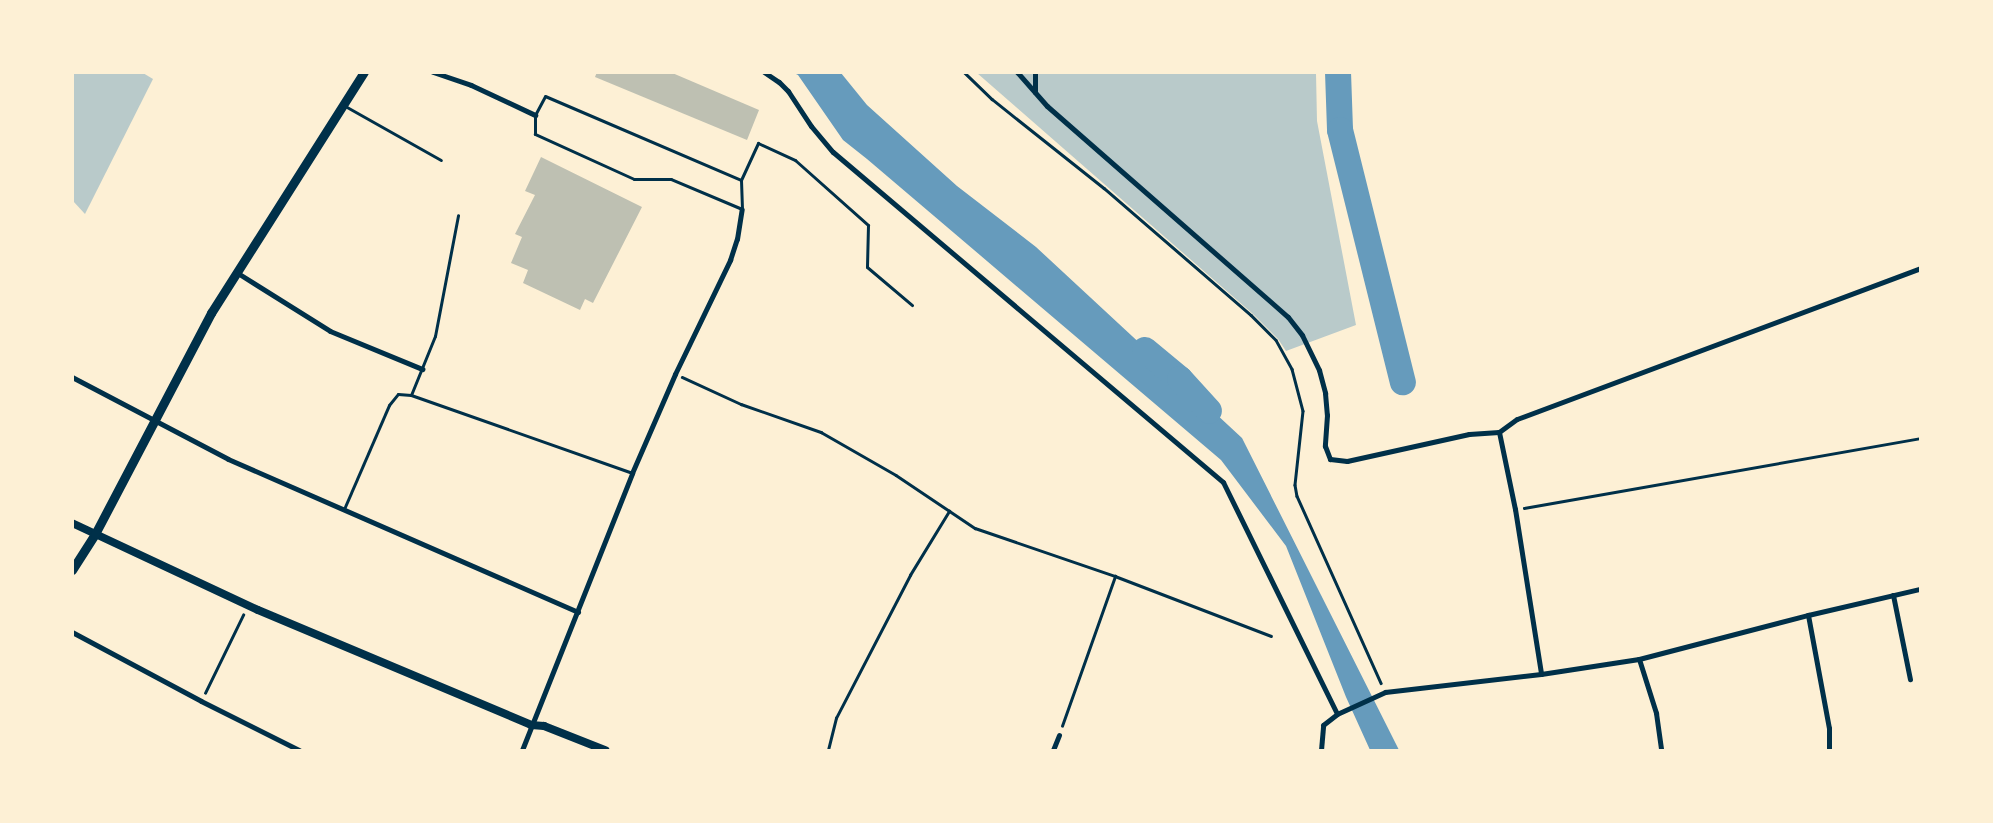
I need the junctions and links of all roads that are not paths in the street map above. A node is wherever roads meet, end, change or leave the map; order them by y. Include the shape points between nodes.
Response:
1 (364, 72) edge
2 (433, 72) edge
3 (764, 72) edge
4 (1017, 72) edge
5 (1035, 72) edge
6 (1035, 92) junction
7 (344, 106) junction
8 (535, 115) junction
9 (441, 160) dead end
10 (741, 180) junction
11 (742, 209) junction
12 (458, 215) dead end
13 (1920, 268) edge
14 (236, 272) junction
15 (912, 305) dead end
16 (422, 369) junction
17 (72, 377) edge
18 (411, 395) junction
19 (155, 421) junction
20 (1499, 432) junction
21 (632, 473) junction
22 (344, 509) junction
23 (72, 523) edge
24 (95, 534) junction
25 (72, 570) edge
26 (1920, 589) edge
27 (1893, 595) junction
28 (578, 612) junction
29 (1808, 615) junction
30 (72, 632) edge
31 (1639, 659) junction
32 (1541, 674) junction
33 (1910, 679) dead end
34 (1337, 714) junction
35 (531, 725) junction
36 (1059, 735) road end
37 (300, 750) edge
38 (522, 750) edge
39 (604, 750) edge
40 (1053, 750) edge
41 (1321, 750) edge
42 (1661, 750) edge
43 (1830, 750) edge

1 - 7 main road
2 - 8 street via 471,85
3 - 34 street via 788,92 833,152 1223,482
4 - 6 street
5 - 6 street
6 - 20 street via 1293,323 1311,352 1323,385 1327,416 1325,446 1330,459 1347,461 1469,434
7 - 9 lane
7 - 14 main road
8 - 10 lane via 545,96
8 - 11 lane via 535,134 634,179 670,179
10 - 11 lane
10 - 15 lane via 758,143 795,160 868,225 867,267
11 - 21 street via 730,260
12 - 16 lane via 435,336
13 - 20 street via 1517,419
14 - 16 street via 330,331
14 - 19 main road
16 - 18 lane
17 - 19 street
18 - 21 lane
18 - 22 lane via 398,394 389,405
19 - 22 street via 228,459
19 - 24 main road
20 - 32 street via 1516,509
21 - 28 street
22 - 28 street
23 - 24 street
24 - 25 main road
24 - 35 street via 248,606
26 - 27 street
27 - 29 street
27 - 33 street
28 - 35 street
29 - 31 street
29 - 43 street via 1829,728
30 - 37 street
31 - 32 street
31 - 42 street via 1656,713
32 - 34 street via 1382,693
34 - 41 street via 1323,724
35 - 38 street
35 - 39 street via 544,726
36 - 40 street

